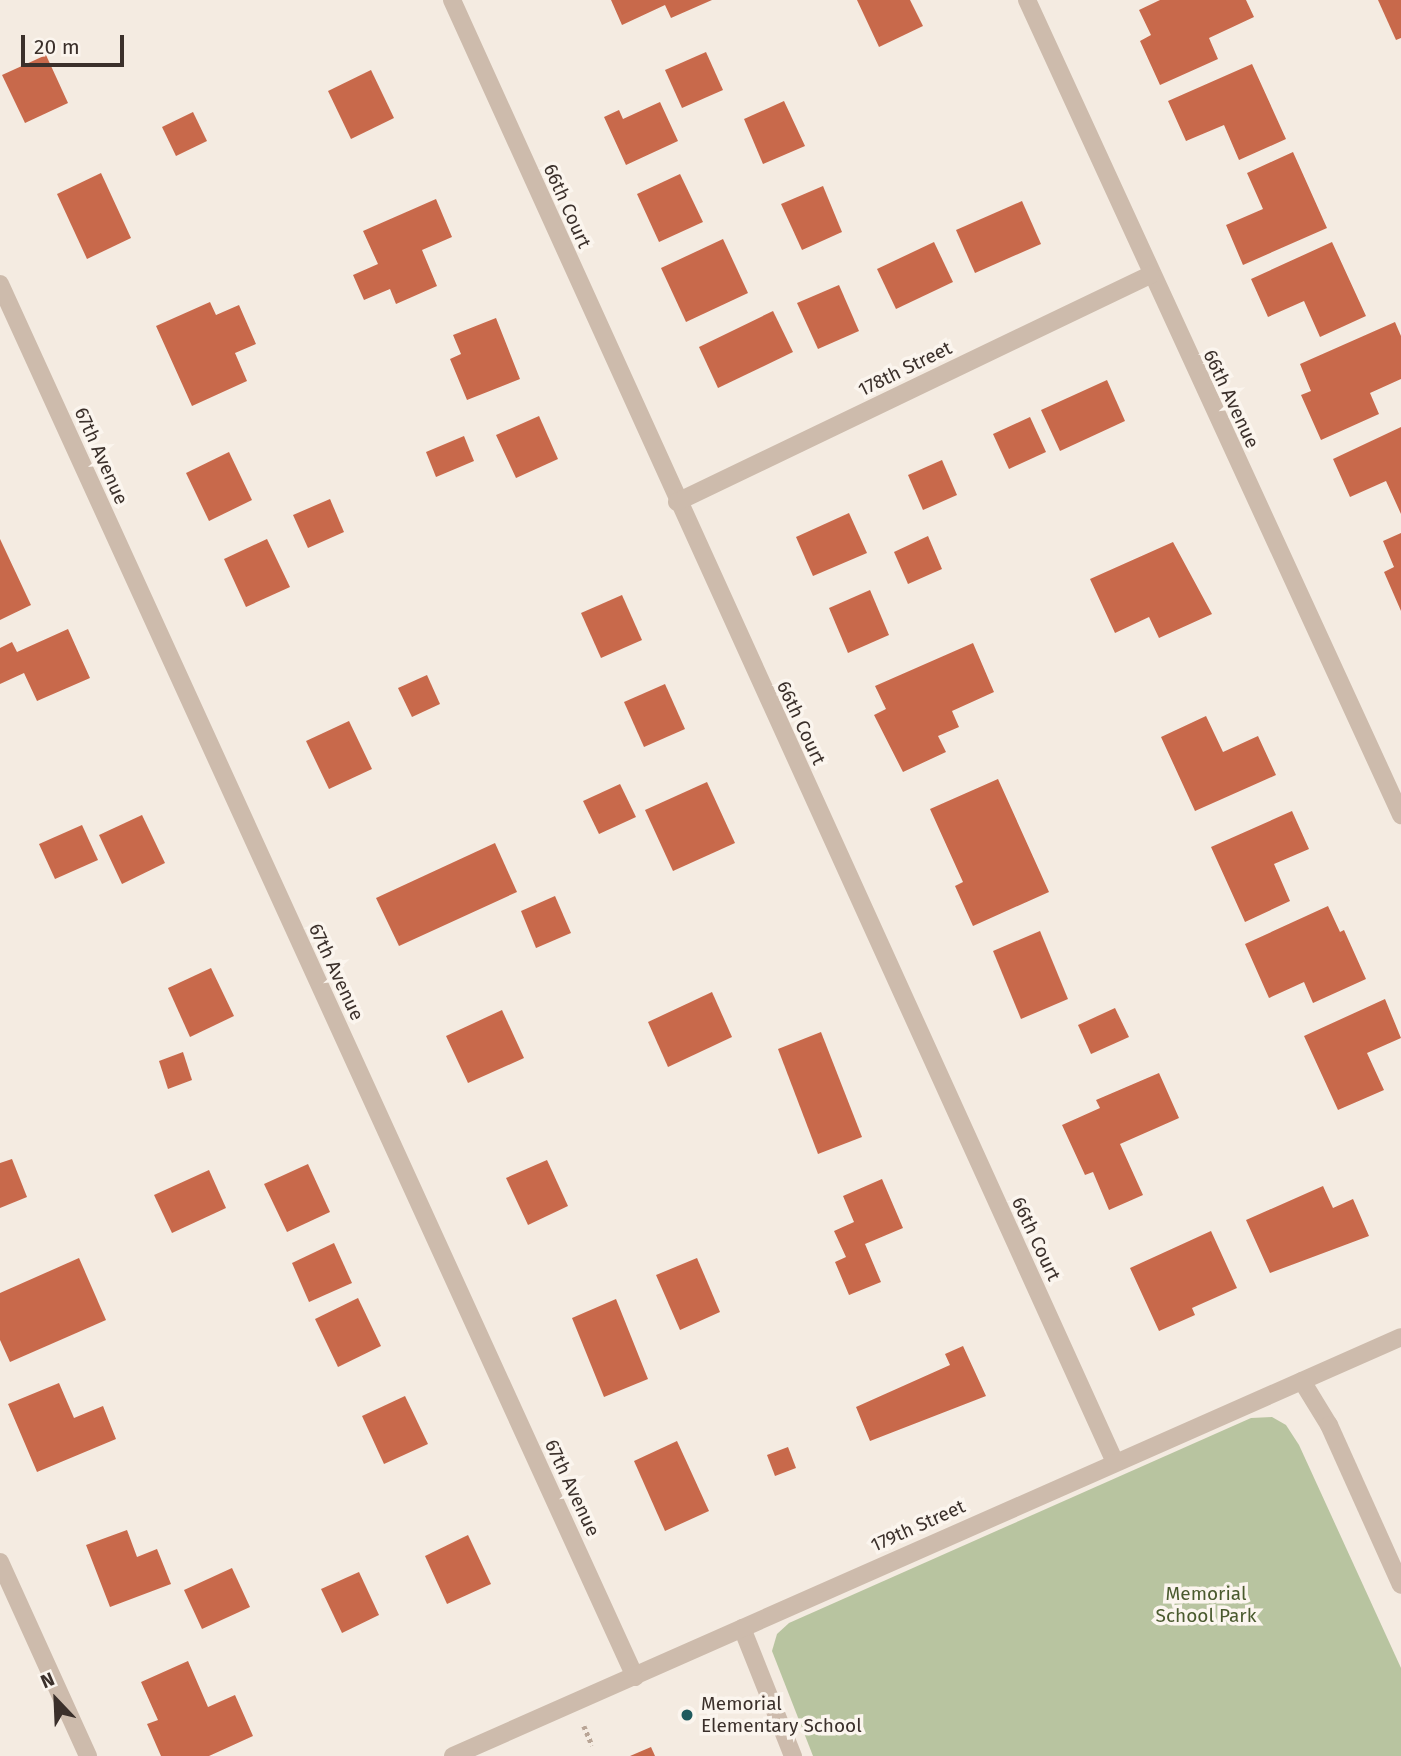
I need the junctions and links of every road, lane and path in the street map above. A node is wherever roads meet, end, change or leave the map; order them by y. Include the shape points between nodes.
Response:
1 (452, 0) edge
2 (1027, 0) edge
3 (1150, 275) junction
4 (0, 284) edge
5 (677, 502) junction
6 (1401, 815) edge
7 (1401, 1337) edge
8 (1302, 1381) junction
9 (1115, 1462) junction
10 (0, 1562) edge
11 (1401, 1585) edge
12 (742, 1628) junction
13 (635, 1677) junction
14 (582, 1720) dead end
15 (592, 1745) dead end
16 (88, 1756) edge
17 (453, 1756) edge
18 (793, 1756) edge

1 - 5 street, 66th Court
2 - 3 street, 66th Avenue
3 - 5 street, 178th Street
3 - 6 street, 66th Avenue
4 - 13 street, 67th Avenue
5 - 9 street, 66th Court
7 - 8 street, 179th Street
8 - 9 street, 179th Street
8 - 11 street via 1329,1425
9 - 12 street, 179th Street
10 - 16 street
12 - 13 street, 179th Street
12 - 18 street
13 - 17 street, 179th Street
14 - 15 path

